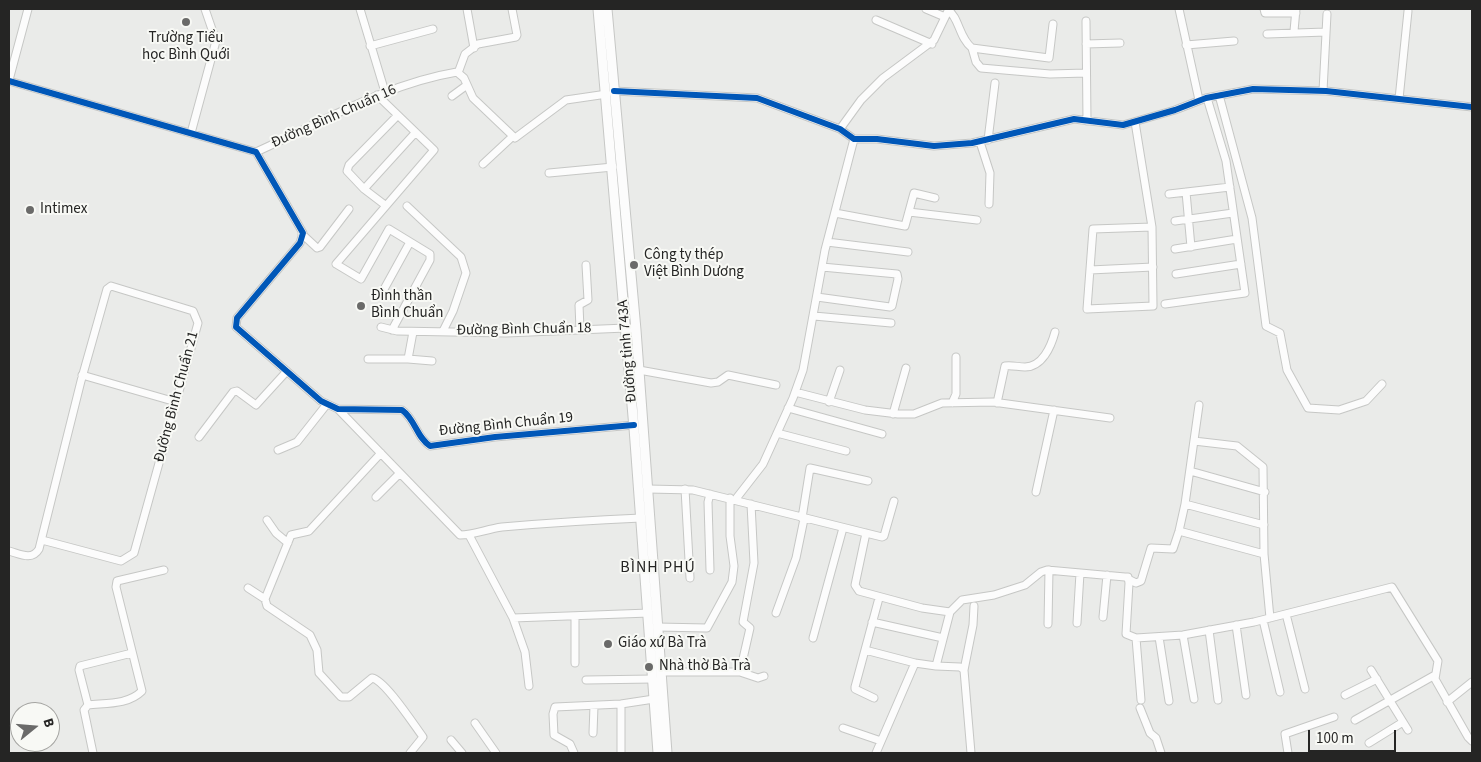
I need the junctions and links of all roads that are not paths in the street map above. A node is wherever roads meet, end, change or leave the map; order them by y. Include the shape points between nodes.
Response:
1 (28, 9) edge
2 (205, 9) edge
3 (360, 9) edge
4 (467, 9) edge
5 (512, 9) edge
6 (598, 9) edge
7 (607, 9) edge
8 (926, 9) edge
9 (1179, 9) edge
10 (1264, 9) edge
11 (1296, 11) edge
12 (1408, 11) dead end
13 (947, 12) edge
14 (1327, 14) dead end
15 (876, 20) dead end
16 (1086, 21) dead end
17 (1053, 24) dead end
18 (433, 28) dead end
19 (1294, 31) junction
20 (1326, 32) junction
21 (1267, 34) dead end
22 (1234, 41) dead end
23 (1120, 42) dead end
24 (932, 44) junction
25 (1086, 44) junction
26 (1186, 45) junction
27 (370, 46) junction
28 (474, 48) junction
29 (972, 48) junction
30 (458, 73) junction
31 (1086, 73) junction
32 (9, 81) edge
33 (995, 83) dead end
34 (467, 85) junction
35 (1322, 91) junction
36 (385, 92) junction
37 (610, 92) junction
38 (377, 95) junction
39 (1219, 95) junction
40 (452, 96) dead end
41 (1207, 98) junction
42 (1399, 99) junction
43 (1199, 100) junction
44 (1472, 107) edge
45 (397, 116) junction
46 (1087, 121) junction
47 (1135, 122) junction
48 (840, 129) junction
49 (191, 133) junction
50 (415, 133) junction
51 (512, 137) junction
52 (854, 140) junction
53 (984, 141) junction
54 (256, 152) junction
55 (483, 164) dead end
56 (613, 167) junction
57 (549, 173) dead end
58 (1230, 187) junction
59 (364, 189) junction
60 (1186, 192) junction
61 (1169, 194) dead end
62 (935, 198) dead end
63 (989, 204) dead end
64 (385, 205) junction
65 (408, 206) dead end
66 (349, 209) dead end
67 (909, 212) junction
68 (835, 213) junction
69 (1233, 213) junction
70 (1188, 219) junction
71 (977, 220) dead end
72 (1175, 221) dead end
73 (1152, 227) junction
74 (302, 234) junction
75 (1237, 239) junction
76 (410, 242) junction
77 (827, 242) junction
78 (1190, 247) junction
79 (1175, 249) dead end
80 (908, 252) dead end
81 (1241, 264) junction
82 (586, 265) dead end
83 (822, 267) junction
84 (1153, 267) junction
85 (1090, 270) junction
86 (1176, 274) dead end
87 (383, 291) dead end
88 (817, 297) junction
89 (1165, 304) dead end
90 (814, 316) junction
91 (891, 323) dead end
92 (381, 328) dead end
93 (626, 328) junction
94 (580, 329) junction
95 (392, 330) junction
96 (636, 330) junction
97 (413, 332) junction
98 (443, 332) junction
99 (1055, 332) dead end
100 (956, 357) dead end
101 (368, 359) dead end
102 (408, 359) junction
103 (432, 361) dead end
104 (906, 368) dead end
105 (639, 370) junction
106 (840, 370) dead end
107 (287, 371) junction
108 (82, 374) junction
109 (1382, 384) dead end
110 (776, 385) dead end
111 (795, 392) junction
112 (176, 402) junction
113 (829, 402) junction
114 (952, 403) junction
115 (997, 403) junction
116 (328, 404) junction
117 (1198, 405) dead end
118 (788, 408) junction
119 (338, 409) junction
120 (1054, 410) junction
121 (893, 414) junction
122 (1110, 418) dead end
123 (634, 425) junction
124 (777, 434) junction
125 (882, 434) dead end
126 (199, 437) dead end
127 (1194, 441) junction
128 (278, 450) dead end
129 (846, 451) dead end
130 (381, 453) junction
131 (1190, 471) junction
132 (400, 472) junction
133 (868, 482) dead end
134 (648, 489) junction
135 (685, 489) junction
136 (1036, 492) dead end
137 (1265, 492) junction
138 (710, 494) junction
139 (376, 497) dead end
140 (732, 499) junction
141 (894, 501) dead end
142 (751, 504) junction
143 (1185, 504) junction
144 (641, 518) junction
145 (802, 518) junction
146 (267, 520) dead end
147 (1264, 525) junction
148 (843, 528) junction
149 (1179, 531) junction
150 (866, 533) junction
151 (469, 535) junction
152 (42, 540) junction
153 (288, 543) junction
154 (9, 551) edge
155 (1264, 554) junction
156 (164, 570) dead end
157 (710, 570) dead end
158 (1049, 570) junction
159 (1080, 573) junction
160 (1106, 575) junction
161 (690, 578) dead end
162 (1128, 579) junction
163 (248, 588) dead end
164 (879, 598) junction
165 (265, 599) junction
166 (974, 606) dead end
167 (950, 612) junction
168 (649, 613) junction
169 (776, 613) dead end
170 (1286, 614) junction
171 (575, 616) junction
172 (1103, 617) dead end
173 (513, 618) junction
174 (1270, 618) junction
175 (1263, 620) junction
176 (872, 622) junction
177 (1077, 623) dead end
178 (1048, 624) dead end
179 (1236, 625) junction
180 (658, 626) junction
181 (1209, 630) junction
182 (1182, 635) junction
183 (1159, 637) junction
184 (814, 638) dead end
185 (943, 638) junction
186 (1136, 638) junction
187 (865, 650) junction
188 (132, 653) junction
189 (656, 659) junction
190 (575, 663) dead end
191 (915, 663) junction
192 (936, 666) junction
193 (964, 670) junction
194 (1371, 670) dead end
195 (661, 672) junction
196 (740, 672) junction
197 (1435, 675) junction
198 (764, 676) dead end
199 (653, 679) junction
200 (1377, 679) junction
201 (586, 680) dead end
202 (1472, 682) edge
203 (529, 686) dead end
204 (1305, 689) dead end
205 (1280, 692) dead end
206 (1246, 695) dead end
207 (1345, 695) dead end
208 (874, 698) dead end
209 (654, 699) junction
210 (1194, 699) dead end
211 (1141, 700) dead end
212 (1218, 700) dead end
213 (1390, 700) junction
214 (1169, 701) dead end
215 (1447, 702) junction
216 (620, 704) junction
217 (88, 705) junction
218 (594, 706) junction
219 (1140, 708) dead end
220 (1334, 717) dead end
221 (1355, 720) dead end
222 (475, 722) dead end
223 (1403, 722) junction
224 (843, 728) dead end
225 (1408, 730) dead end
226 (593, 733) dead end
227 (451, 740) dead end
228 (881, 741) junction
229 (1472, 741) edge
230 (1369, 743) dead end
231 (621, 752) edge
232 (92, 753) edge
233 (410, 753) edge
234 (462, 753) edge
235 (496, 753) edge
236 (574, 753) edge
237 (658, 753) edge
238 (667, 753) edge
239 (876, 753) edge
240 (971, 753) edge
241 (1161, 753) edge
242 (1288, 753) edge

1 - 32 street
2 - 49 street via 216,41
3 - 27 street
4 - 28 street
5 - 28 street via 516,37 478,44
6 - 37 main road, Đường tỉnh 743A
7 - 37 main road, Đường tỉnh 743A
8 - 13 street
9 - 26 street
10 - 11 street via 1265,13
11 - 19 street
12 - 42 street
13 - 24 street
13 - 29 street via 953,13 966,43
14 - 20 street
15 - 24 street
16 - 25 street
17 - 29 street via 1049,58
18 - 27 street
19 - 20 street
19 - 21 street
20 - 35 street
22 - 26 street
23 - 25 street
24 - 48 street via 883,78 861,100
25 - 31 street
26 - 43 street
27 - 36 street
28 - 30 street via 465,54
29 - 31 street via 981,68 1050,74
30 - 34 street
30 - 36 street, Đường Bình Chuẩn 16 via 438,75
31 - 46 street
32 - 49 street
33 - 53 street
34 - 40 street
34 - 51 street via 473,98
35 - 39 street via 1252,90
35 - 42 street
36 - 38 street, Đường Bình Chuẩn 16
37 - 48 street via 757,98
37 - 51 street via 566,100 519,137
37 - 56 main road, Đường tỉnh 743A
37 - 96 main road, Đường tỉnh 743A
38 - 45 street
38 - 54 street, Đường Bình Chuẩn 16
39 - 41 street
39 - 109 street via 1252,218 1266,326 1280,333 1288,370 1298,394 1308,408 1339,410 1366,402
41 - 43 street
41 - 58 street via 1226,161
42 - 44 street
43 - 47 street
45 - 50 street
45 - 59 street via 349,165 347,171
46 - 47 street via 1112,125
46 - 53 street via 1061,121
47 - 73 street
48 - 52 street
49 - 54 street
50 - 59 street
50 - 64 street via 434,150
51 - 55 street
52 - 53 street via 877,139 934,146
52 - 68 street
53 - 63 street via 990,173
54 - 74 street
56 - 57 street
56 - 93 main road, Đường tỉnh 743A
58 - 60 street
58 - 69 street
59 - 64 street
60 - 61 street
60 - 70 street
62 - 67 street via 914,193
64 - 76 street via 336,264 361,279 389,230
65 - 98 street via 460,257 465,267 466,273
66 - 74 street via 320,247 317,248
67 - 68 street via 905,226
67 - 71 street
68 - 77 street
69 - 70 street
69 - 75 street
70 - 72 street
70 - 78 street
73 - 84 street
73 - 85 street via 1092,229
74 - 107 street via 300,243 236,318 238,331
75 - 78 street
75 - 81 street
76 - 87 street
76 - 95 street via 430,254 430,260
77 - 80 street
77 - 83 street
78 - 79 street
81 - 86 street
81 - 89 street via 1245,293
82 - 94 street via 588,300 579,305
83 - 88 street
83 - 88 street via 897,274 898,279 890,307
84 - 85 street
84 - 85 street via 1153,306 1087,309
88 - 90 street
90 - 91 street
90 - 111 street
92 - 95 street, Đường Bình Chuẩn 18
93 - 94 street, Đường Bình Chuẩn 18
93 - 96 street, Đường Bình Chuẩn 18
93 - 123 main road, Đường tỉnh 743A
94 - 98 street, Đường Bình Chuẩn 18
95 - 97 street, Đường Bình Chuẩn 18
96 - 105 main road, Đường tỉnh 743A
97 - 98 street, Đường Bình Chuẩn 18
97 - 102 street
99 - 115 street via 1037,364 1005,366
100 - 114 street via 956,394
101 - 102 street
102 - 103 street
104 - 121 street
105 - 110 street via 714,384 728,375
105 - 134 main road, Đường tỉnh 743A
106 - 113 street
107 - 116 street
107 - 126 street via 256,405 233,392
108 - 112 street
108 - 112 street, Đường Bình Chuẩn 21 via 108,287 181,306 193,311 198,323
108 - 152 street, Đường Bình Chuẩn 21
111 - 113 street
111 - 118 street
112 - 152 street, Đường Bình Chuẩn 21 via 134,554 122,561
113 - 121 street
114 - 115 street
114 - 121 street via 942,403 914,414
115 - 120 street
116 - 119 street
116 - 128 street via 297,442
117 - 127 street
118 - 124 street
118 - 125 street
119 - 123 street, Đường Bình Chuẩn 19 via 402,410 422,440 435,446 495,437
119 - 130 street
120 - 122 street
120 - 136 street
123 - 144 main road, Đường tỉnh 743A
124 - 129 street
124 - 140 street via 763,464
127 - 131 street
127 - 137 street via 1237,446 1244,451 1263,467
130 - 132 street
130 - 153 street via 332,504 322,519 309,531 291,535
131 - 137 street
131 - 143 street
132 - 139 street
132 - 151 street via 454,532
133 - 145 street via 810,468
134 - 135 street
134 - 180 main road, Đường tỉnh 743A
135 - 138 street
135 - 161 street
137 - 147 street
138 - 140 street
138 - 157 street
140 - 142 street
140 - 180 street via 732,582 707,628
141 - 150 street via 884,536
142 - 145 street
142 - 196 street via 754,563 743,622 750,626
143 - 147 street
143 - 149 street
144 - 151 street via 483,529
144 - 168 main road, Đường tỉnh 743A
145 - 148 street
145 - 169 street via 796,558
146 - 153 street
147 - 155 street
148 - 150 street
148 - 184 street
149 - 155 street
149 - 162 street via 1173,549 1151,548 1141,581
150 - 164 street via 855,585 858,592
151 - 173 street
152 - 154 street, Đường Bình Chuẩn 21 via 36,554 30,557
153 - 165 street
155 - 174 street
156 - 188 street via 117,581
158 - 159 street
158 - 167 street via 1041,572 1025,585 994,595 962,600
158 - 178 street
159 - 160 street
159 - 177 street
160 - 162 street
160 - 172 street
162 - 186 street via 1125,629 1126,634
163 - 165 street
164 - 167 street
164 - 176 street
165 - 233 street via 267,606 310,635 317,650 319,673 342,697 348,697 367,680 375,678 423,737
166 - 193 street
167 - 185 street
168 - 171 street
168 - 189 main road, Đường tỉnh 743A
170 - 174 street
170 - 197 street via 1392,587 1438,661
170 - 204 street
171 - 173 street
171 - 190 street
173 - 203 street via 525,652
174 - 175 street
175 - 179 street
175 - 205 street
176 - 185 street
176 - 187 street
179 - 181 street
179 - 206 street
180 - 189 main road, Đường tỉnh 743A
181 - 182 street
181 - 212 street
182 - 183 street
182 - 210 street
183 - 186 street
183 - 214 street
185 - 192 street
186 - 211 street
187 - 191 street
187 - 208 street via 855,689
188 - 217 street via 80,666
188 - 217 street via 142,690 137,696 124,702
189 - 195 main road, Đường tỉnh 743A
189 - 199 main road, Đường tỉnh 743A
191 - 192 street
191 - 228 street
192 - 193 street
193 - 240 street
194 - 200 street
195 - 196 street
195 - 238 main road, Đường tỉnh 743A
196 - 198 street via 758,678
197 - 213 street
197 - 215 street
199 - 201 street
199 - 209 main road, Đường tỉnh 743A
200 - 207 street
200 - 213 street
202 - 215 street
209 - 216 street
209 - 237 main road, Đường tỉnh 743A
213 - 221 street
213 - 223 street
215 - 229 street
216 - 218 street
216 - 231 street
217 - 232 street via 84,710
218 - 226 street
218 - 236 street via 553,708 554,735 570,744
219 - 241 street
220 - 242 street via 1285,734
222 - 235 street
223 - 225 street
223 - 230 street
224 - 228 street
227 - 234 street
228 - 239 street

